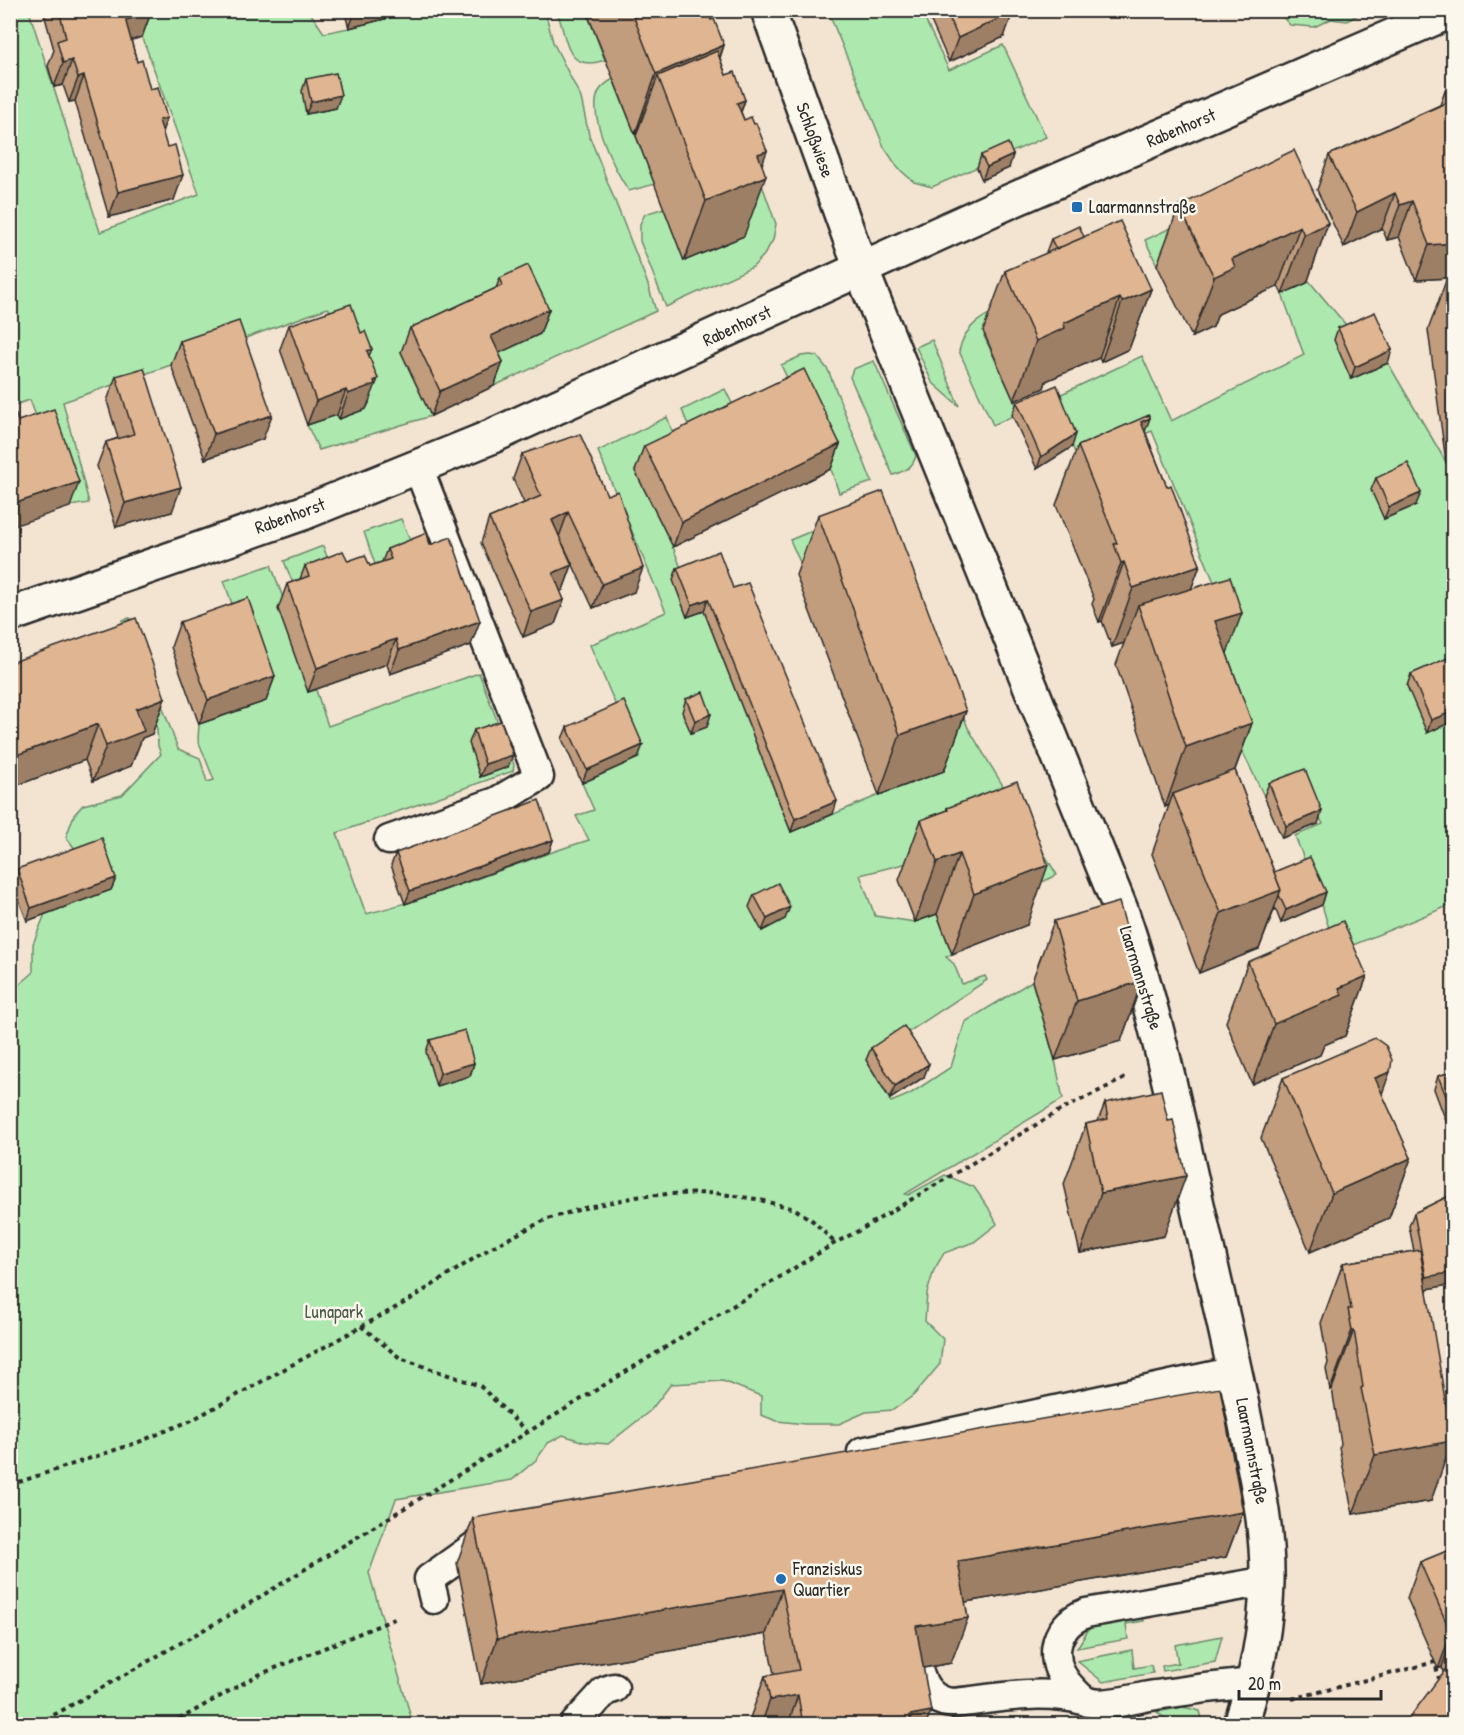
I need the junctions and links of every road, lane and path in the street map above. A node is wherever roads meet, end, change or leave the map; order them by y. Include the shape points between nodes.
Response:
1 (768, 10) edge
2 (1453, 10) edge
3 (861, 269) junction
4 (418, 467) junction
5 (10, 615) edge
6 (389, 840) dead end
7 (1164, 1058) junction
8 (835, 1243) junction
9 (361, 1326) junction
10 (1236, 1371) junction
11 (527, 1432) junction
12 (842, 1456) edge
13 (10, 1485) edge
14 (518, 1526) edge
15 (1267, 1581) junction
16 (434, 1599) dead end
17 (396, 1618) dead end
18 (918, 1668) edge
19 (1441, 1687) edge
20 (614, 1688) dead end
21 (1083, 1700) junction
22 (1246, 1706) edge
23 (38, 1725) edge
24 (171, 1725) edge
25 (575, 1725) edge

1 - 3 street, Schloßwiese
2 - 3 street, Rabenhorst
3 - 4 street, Rabenhorst via 543,415
3 - 7 street, Laarmannstraße via 1121,910
4 - 5 street, Rabenhorst via 303,513
4 - 6 lane via 538,777 496,802
7 - 8 path via 1059,1111
7 - 10 street, Laarmannstraße
8 - 9 path via 795,1209 756,1199 716,1193 636,1197 547,1220 492,1247 441,1282
8 - 11 path
9 - 11 path via 400,1358 480,1386
9 - 13 path via 163,1434
10 - 12 lane
10 - 15 street, Laarmannstraße via 1264,1513
11 - 23 path via 242,1608
14 - 16 lane via 491,1535 429,1579
15 - 21 lane via 1074,1618 1064,1628 1055,1648 1062,1677
15 - 22 street, Laarmannstraße via 1266,1606
17 - 24 path via 256,1676
18 - 21 lane via 924,1686 943,1702 1044,1694
19 - 22 path via 1435,1662
20 - 25 lane via 606,1691
21 - 22 lane via 1113,1702 1156,1695

